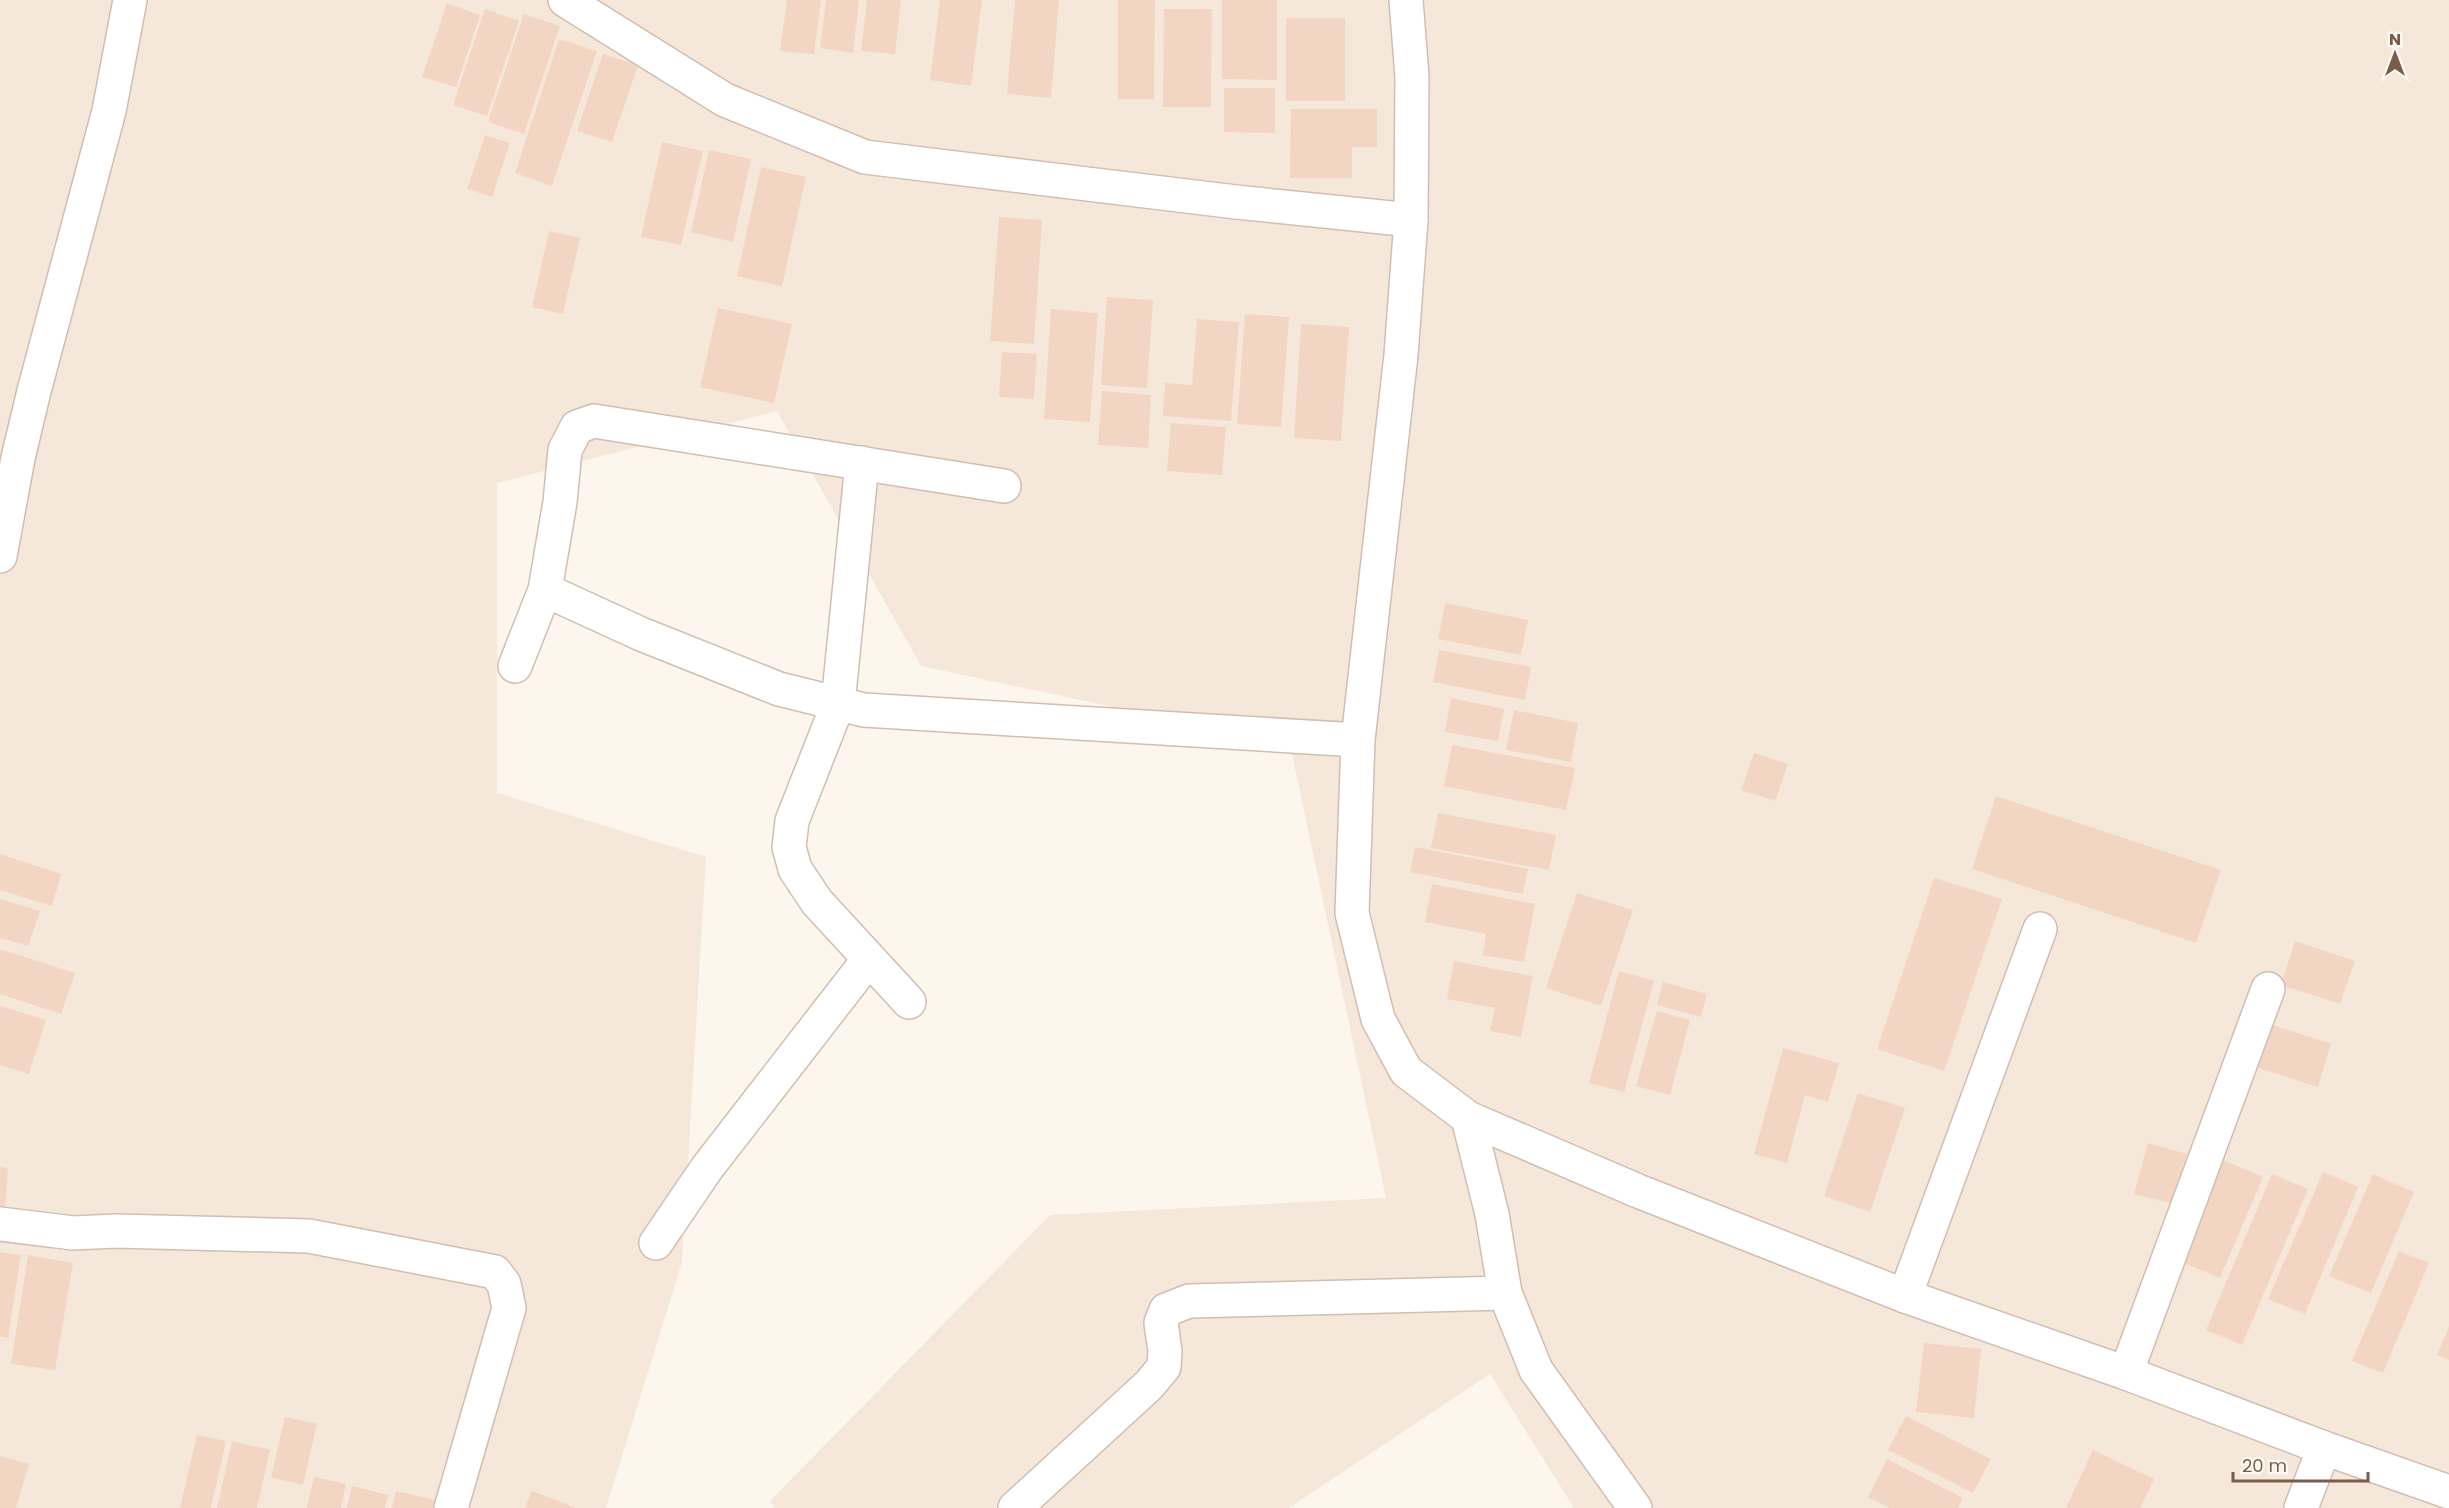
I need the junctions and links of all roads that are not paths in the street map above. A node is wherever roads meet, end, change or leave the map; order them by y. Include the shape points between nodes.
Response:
1 (130, 0) edge
2 (565, 0) edge
3 (1406, 0) edge
4 (1411, 219) junction
5 (9, 450) edge
6 (862, 463) junction
7 (1004, 486) dead end
8 (0, 556) edge
9 (545, 590) junction
10 (515, 666) dead end
11 (838, 704) junction
12 (1358, 740) junction
13 (2040, 929) dead end
14 (869, 959) junction
15 (2268, 989) dead end
16 (909, 1002) dead end
17 (1468, 1118) junction
18 (0, 1224) edge
19 (656, 1243) dead end
20 (1505, 1293) junction
21 (1905, 1296) junction
22 (2126, 1373) junction
23 (2324, 1448) junction
24 (2449, 1492) edge
25 (451, 1508) edge
26 (1015, 1508) edge
27 (1635, 1508) edge
28 (2301, 1508) edge

1 - 5 street via 109,111 34,391
2 - 4 street via 725,100 865,157
3 - 4 street via 1412,77
4 - 12 street via 1401,355
5 - 8 street
6 - 7 street
6 - 9 street via 594,421 577,427 565,450
6 - 11 street
9 - 10 street
9 - 11 street via 641,634 779,689
11 - 12 street via 864,710
11 - 14 street via 792,821 789,847 795,869 817,902
12 - 17 street via 1352,913 1378,1019 1406,1071
13 - 21 street
14 - 16 street
14 - 19 street via 707,1168
15 - 22 street
17 - 20 street via 1492,1214
17 - 21 street via 1638,1191
18 - 25 street via 73,1233 309,1236 495,1272 504,1284 509,1308
20 - 26 street via 1189,1301 1166,1310 1161,1323 1164,1367
20 - 27 street via 1536,1370
21 - 22 street
22 - 23 street
23 - 24 street
23 - 28 street

